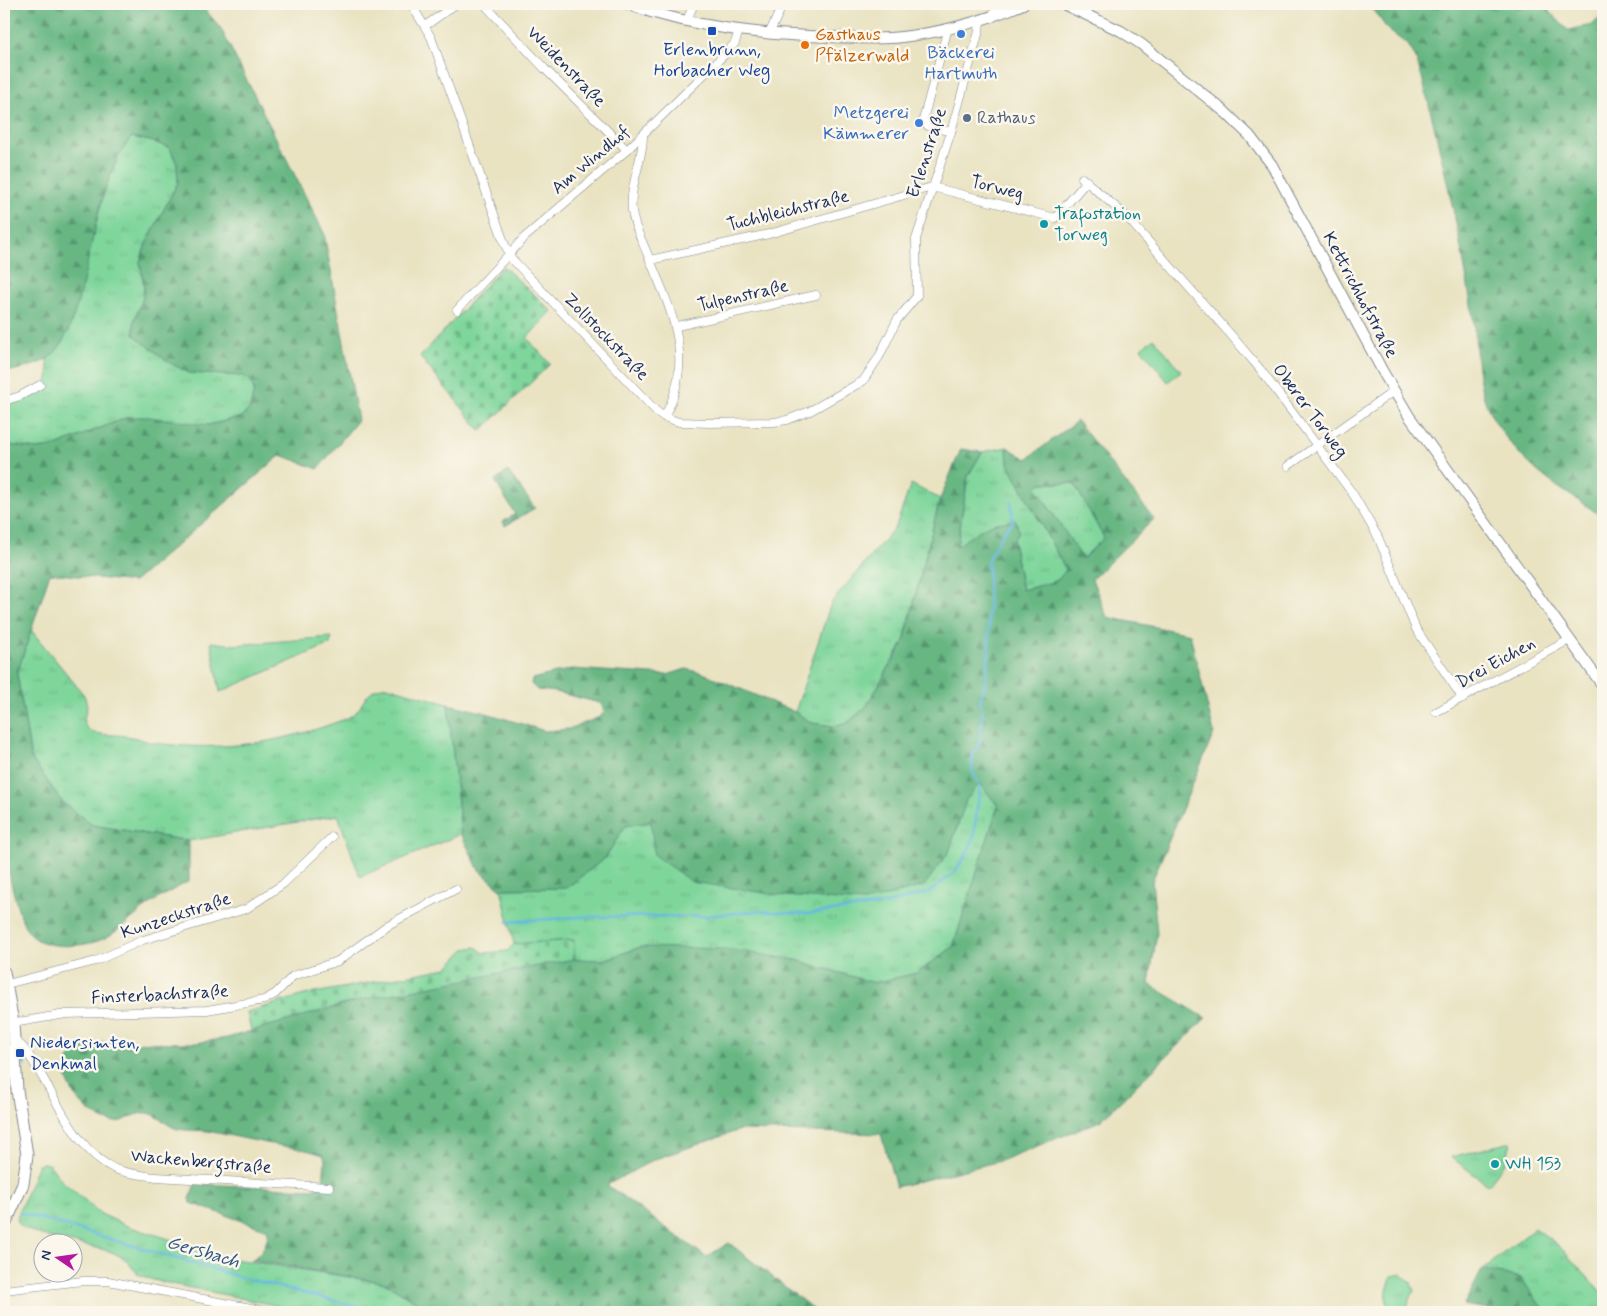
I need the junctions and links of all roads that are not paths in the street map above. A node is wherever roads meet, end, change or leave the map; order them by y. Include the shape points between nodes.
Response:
1 (411, 4) edge
2 (456, 4) edge
3 (484, 4) edge
4 (627, 4) edge
5 (694, 4) edge
6 (783, 4) edge
7 (997, 4) edge
8 (1023, 4) edge
9 (1063, 4) edge
10 (992, 18) junction
11 (687, 20) junction
12 (980, 21) junction
13 (425, 26) junction
14 (948, 28) junction
15 (739, 30) junction
16 (769, 34) junction
17 (950, 132) junction
18 (643, 136) junction
19 (628, 150) junction
20 (932, 187) junction
21 (1055, 218) joint
22 (508, 253) junction
23 (650, 260) junction
24 (816, 295) dead end
25 (457, 310) dead end
26 (676, 326) junction
27 (40, 385) dead end
28 (1394, 391) junction
29 (4, 401) edge
30 (664, 417) junction
31 (1317, 447) junction
32 (1288, 466) dead end
33 (1569, 640) junction
34 (1603, 686) edge
35 (1463, 698) junction
36 (1436, 712) dead end
37 (332, 837) dead end
38 (456, 889) dead end
39 (4, 972) edge
40 (7, 984) junction
41 (8, 1012) edge
42 (13, 1023) junction
43 (14, 1040) junction
44 (329, 1187) dead end
45 (4, 1227) edge
46 (4, 1290) edge
47 (272, 1312) edge

1 - 13 street, Zollstockstraße
2 - 13 street
3 - 19 street, Weidenstraße
4 - 11 street
5 - 11 street
6 - 16 street
7 - 10 street
8 - 10 street
9 - 28 street, Kettrichhofstraße via 1141,44 1249,135 1272,165
10 - 12 street
11 - 15 street
12 - 14 street
12 - 17 street, Erlenstraße
13 - 22 street, Zollstockstraße
14 - 16 street via 887,38
14 - 17 street via 923,120 928,126
15 - 16 street
15 - 18 street, Am Windhof via 735,43 726,53
17 - 20 street, Erlenstraße
18 - 19 street, Am Windhof
18 - 23 street via 633,187 632,212
19 - 22 street, Am Windhof
20 - 21 street, Torweg
20 - 23 street, Tuchbleichstraße via 769,234
20 - 30 street, Erlenstraße via 916,239 917,296 897,320 863,381 787,420 690,423
21 - 31 street, Oberer Torweg via 1084,179 1108,199 1161,254 1260,370
22 - 25 street, Am Windhof
22 - 30 street, Zollstockstraße
23 - 26 street
24 - 26 street, Tulpenstraße
26 - 30 street via 680,362 672,401
27 - 29 street
28 - 31 street
28 - 33 street, Kettrichhofstraße
31 - 32 street
31 - 35 street, Oberer Torweg via 1368,518 1386,553 1416,629
33 - 34 street, Kettrichhofstraße
33 - 35 street, Drei Eichen
35 - 36 street, Drei Eichen
37 - 40 street, Kunzeckstraße via 283,884 246,909 143,940 96,961
38 - 42 street, Finsterbachstraße via 388,925 338,961 293,976 276,994 264,1000 207,1010 66,1014
39 - 40 main road
40 - 41 main road
41 - 42 main road
42 - 43 main road
43 - 44 street, Wackenbergstraße via 35,1064 82,1140 100,1160 115,1169 156,1177
43 - 45 main road via 27,1166 23,1184
46 - 47 street via 108,1281

